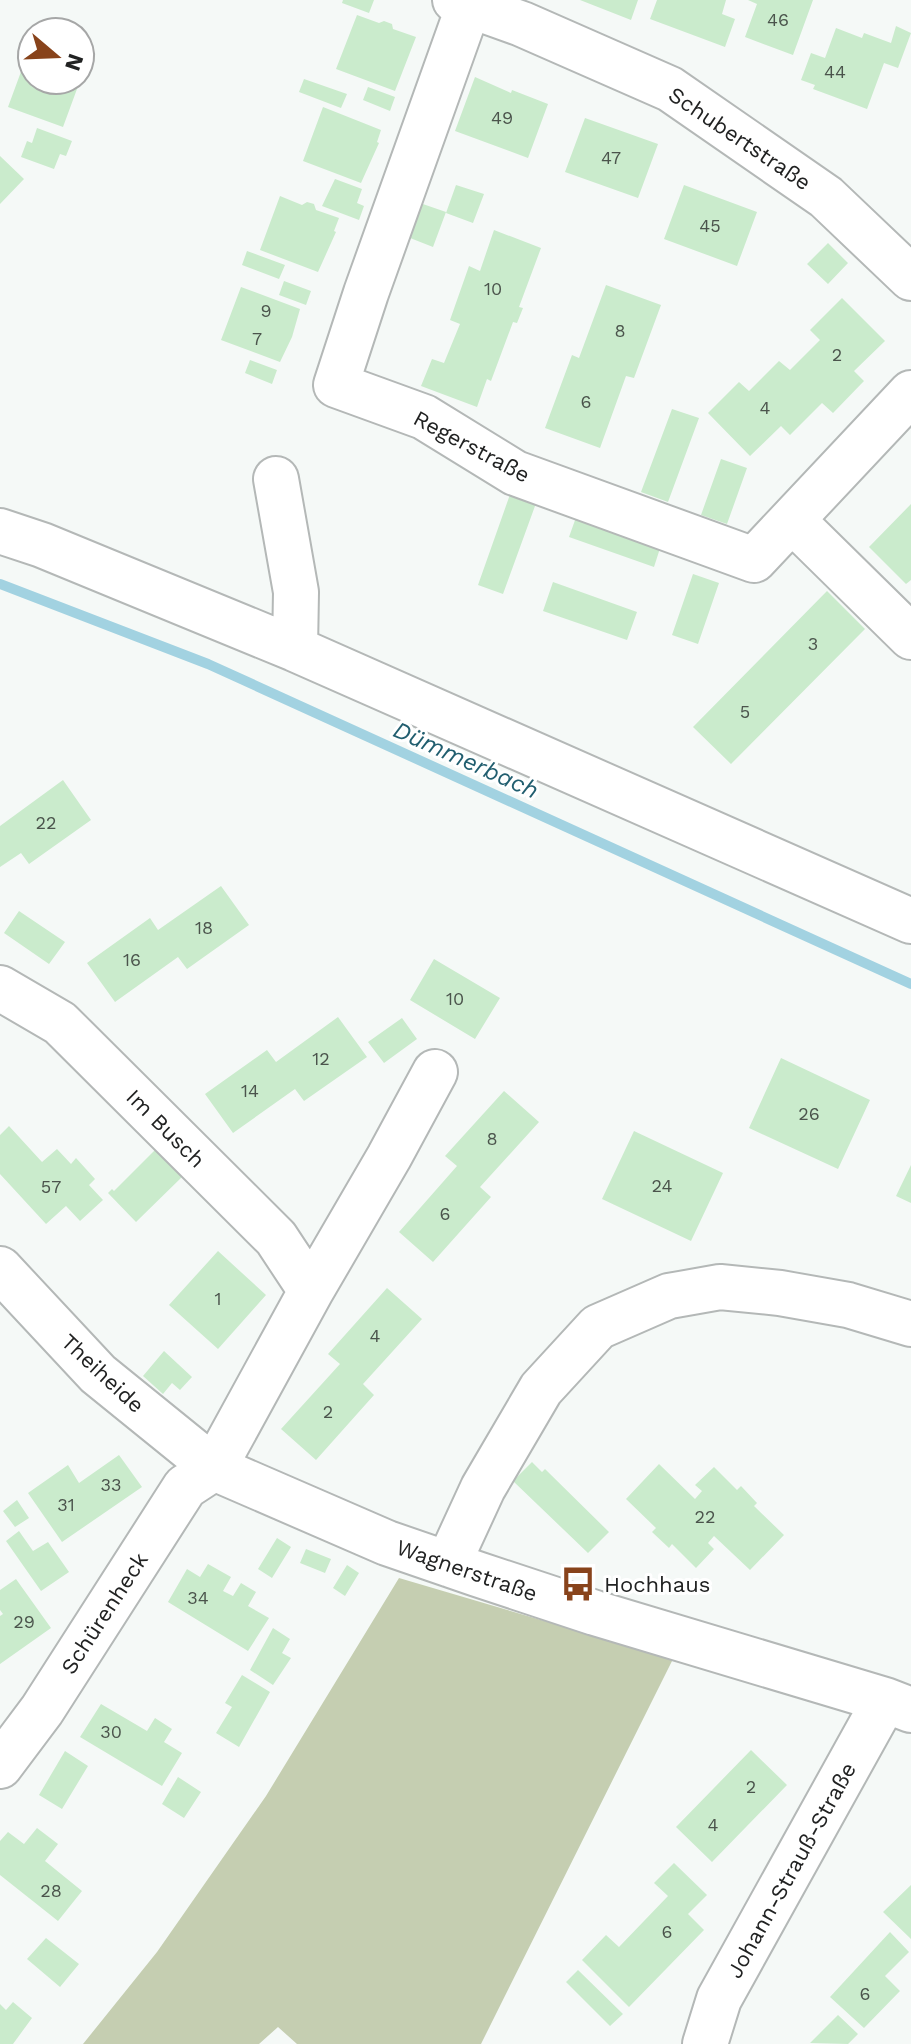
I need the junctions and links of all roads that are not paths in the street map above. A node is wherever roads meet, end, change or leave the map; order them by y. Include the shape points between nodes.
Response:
1 (462, 2) edge
2 (911, 278) edge
3 (911, 393) edge
4 (276, 479) dead end
5 (792, 520) junction
6 (0, 531) edge
7 (911, 637) edge
8 (295, 649) junction
9 (911, 921) edge
10 (0, 988) edge
11 (435, 1072) dead end
12 (0, 1269) edge
13 (311, 1291) junction
14 (911, 1324) edge
15 (214, 1468) junction
16 (448, 1564) junction
17 (898, 1705) edge
18 (0, 1766) edge
19 (705, 2044) edge

1 - 2 street, Schubertstraße via 670,89 826,197
1 - 5 street, Regerstraße via 336,385 424,417 515,473 754,560
3 - 5 street, Regerstraße
4 - 8 street via 296,592
5 - 7 street
6 - 8 street
8 - 9 street
10 - 13 street, Im Busch via 60,1023 276,1238
11 - 13 street
12 - 15 street, Theiheide via 98,1374
13 - 15 street
14 - 16 street via 848,1305 720,1287 669,1296 598,1327 541,1389 483,1488
15 - 16 street, Wagnerstraße
15 - 18 street, Schürenheck via 185,1487 42,1710
16 - 17 street, Wagnerstraße
17 - 19 street, Johann-Strauß-Straße via 719,1999

